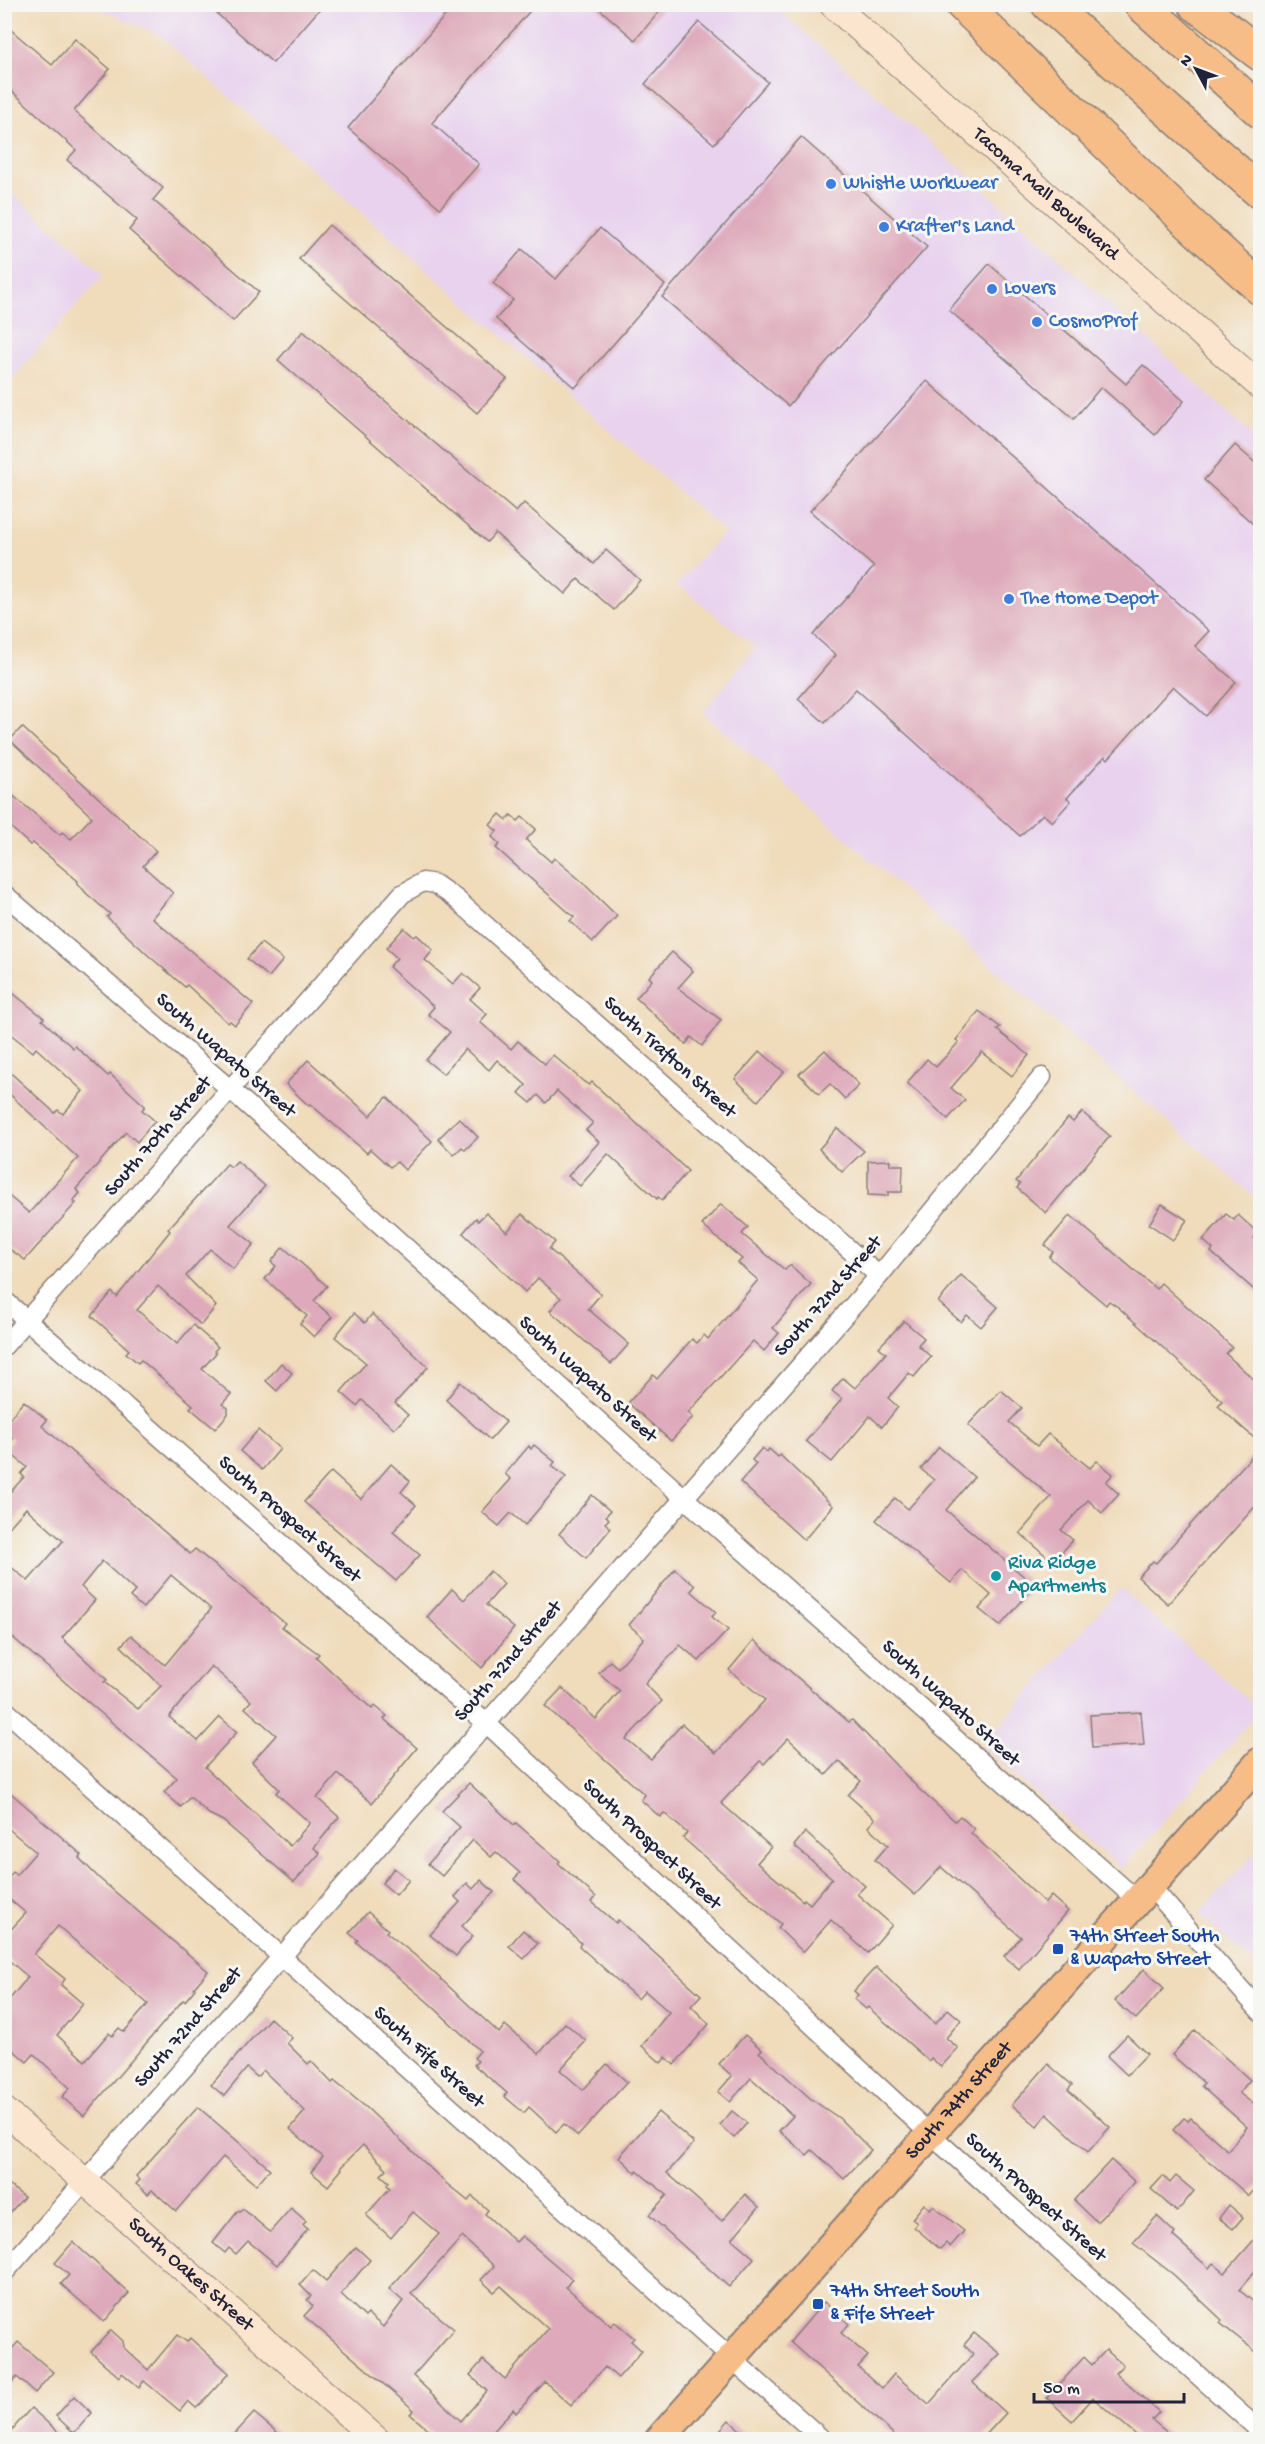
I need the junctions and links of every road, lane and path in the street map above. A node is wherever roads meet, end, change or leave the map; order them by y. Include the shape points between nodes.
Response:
1 (832, 4) edge
2 (962, 4) edge
3 (1048, 4) edge
4 (1141, 4) edge
5 (1195, 4) edge
6 (1260, 54) edge
7 (1260, 111) edge
8 (1260, 192) edge
9 (1187, 221) junction
10 (1260, 288) edge
11 (1260, 299) edge
12 (1260, 386) edge
13 (423, 882) joint
14 (4, 894) edge
15 (1042, 1077) dead end
16 (231, 1090) junction
17 (879, 1276) junction
18 (4, 1300) edge
19 (28, 1320) junction
20 (4, 1346) edge
21 (683, 1497) junction
22 (4, 1709) edge
23 (486, 1723) junction
24 (1260, 1762) edge
25 (1145, 1894) junction
26 (281, 1957) junction
27 (1260, 2012) edge
28 (4, 2110) edge
29 (930, 2134) junction
30 (86, 2182) junction
31 (4, 2273) edge
32 (731, 2358) junction
33 (1260, 2431) edge
34 (377, 2439) edge
35 (659, 2439) edge
36 (823, 2439) edge

1 - 12 main road, Tacoma Mall Boulevard
2 - 9 highway
3 - 8 highway
4 - 7 highway
5 - 6 highway
9 - 10 highway
9 - 11 highway
13 - 16 street, South 70th Street via 402,894
13 - 17 street, South Trafton Street via 435,884 455,898
14 - 16 street, South Wapato Street
15 - 17 street, South 72nd Street
16 - 19 street, South 70th Street
16 - 21 street, South Wapato Street
17 - 21 street, South 72nd Street
18 - 19 street, South Prospect Street
19 - 20 street, South 70th Street
19 - 23 street, South Prospect Street
21 - 23 street, South 72nd Street
21 - 25 street, South Wapato Street
22 - 26 street, South Fife Street
23 - 26 street, South 72nd Street
23 - 29 street, South Prospect Street
24 - 25 main road, South 74th Street
25 - 27 street, South Wapato Street
25 - 29 main road, South 74th Street
26 - 30 street, South 72nd Street
26 - 32 street, South Fife Street
28 - 30 main road, South Oakes Street
29 - 32 main road, South 74th Street
29 - 33 street, South Prospect Street
30 - 31 street, South 72nd Street
30 - 34 main road, South Oakes Street
32 - 35 main road, South 74th Street
32 - 36 street, South Fife Street

